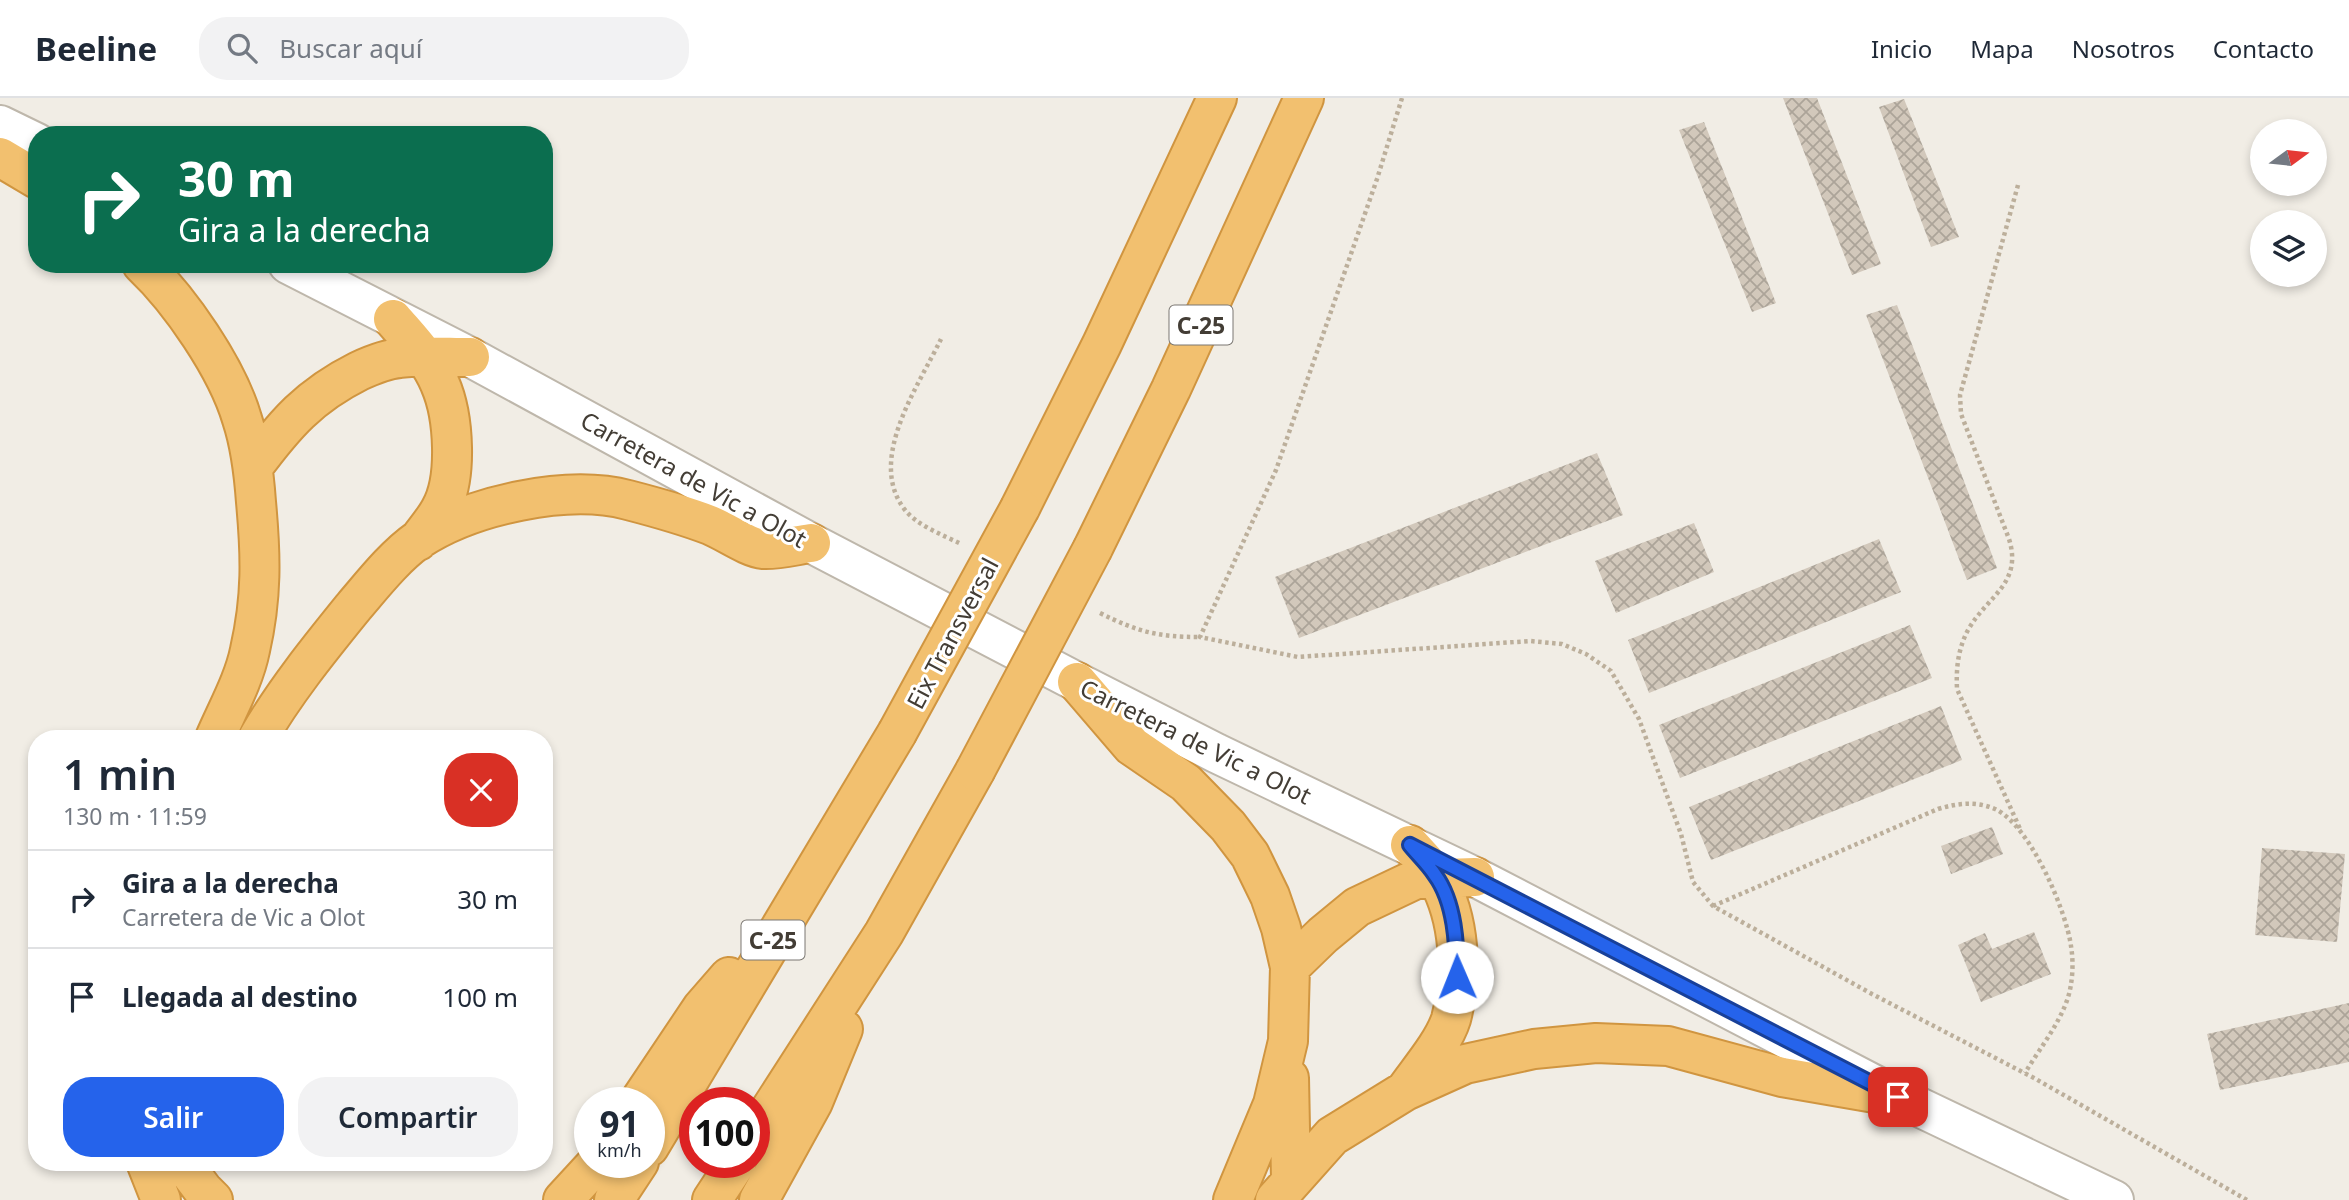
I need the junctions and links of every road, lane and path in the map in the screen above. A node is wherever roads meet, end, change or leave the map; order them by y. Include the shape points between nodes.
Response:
1 (1217, 98) edge
2 (1304, 98) edge
3 (1402, 98) edge
4 (0, 125) edge
5 (28, 139) edge
6 (0, 157) edge
7 (28, 174) edge
8 (2018, 185) dead end
9 (152, 273) edge
10 (305, 273) edge
11 (393, 319) junction
12 (426, 357) junction
13 (470, 357) junction
14 (253, 467) junction
15 (418, 541) junction
16 (811, 542) junction
17 (1077, 682) junction
18 (218, 730) edge
19 (263, 730) edge
20 (2021, 831) junction
21 (1410, 845) junction
22 (1437, 877) junction
23 (1475, 877) junction
24 (800, 896) junction
25 (1713, 906) junction
26 (884, 933) junction
27 (1290, 967) junction
28 (1288, 1041) junction
29 (2025, 1073) junction
30 (649, 1087) edge
31 (1405, 1091) junction
32 (1898, 1097) junction
33 (770, 1110) edge
34 (665, 1120) edge
35 (150, 1171) edge
36 (189, 1171) edge
37 (583, 1178) edge
38 (628, 1178) edge
39 (726, 1178) edge
40 (1283, 1190) edge
41 (161, 1200) edge
42 (213, 1200) edge
43 (563, 1200) edge
44 (614, 1200) edge
45 (712, 1200) edge
46 (759, 1200) edge
47 (1233, 1200) edge
48 (2114, 1200) edge
49 (2247, 1200) edge

1 - 24 highway, Eix Transversal / C-25, bridge via 1020,508 897,733
2 - 26 highway, C-25, bridge via 1093,548
3 - 25 path via 1276,470 1200,637 1298,657 1530,641 1562,644 1586,654 1611,671 1639,719 1693,881
4 - 5 street
6 - 7 highway
8 - 20 path via 1960,395 1961,414 2014,554 2008,579 1969,628 1956,671 1957,689
9 - 14 highway via 211,350 242,417
10 - 11 street, Carretera de Vic a Olot
11 - 12 highway
11 - 13 street, Carretera de Vic a Olot
12 - 13 highway
12 - 14 highway via 372,365 337,382 295,415
12 - 15 highway via 441,385 453,452 451,482 441,509
13 - 16 street, Carretera de Vic a Olot
14 - 18 highway via 260,602 249,653
15 - 16 highway via 468,516 507,504 592,494 709,525 762,549
15 - 19 highway via 377,579
16 - 17 street, Carretera de Vic a Olot
17 - 21 street, Carretera de Vic a Olot
17 - 27 highway via 1132,746 1186,783 1250,855 1270,896
20 - 25 path via 1996,810 1955,804
20 - 29 path via 2061,910 2072,969 2066,1004
21 - 22 highway
21 - 23 street, Carretera de Vic a Olot
22 - 23 highway
22 - 27 highway via 1416,879 1357,907
22 - 31 highway via 1457,939 1451,1021
23 - 32 street, Carretera de Vic a Olot
24 - 30 highway via 702,1007
24 - 34 highway, Eix Transversal / C-25
25 - 29 path
26 - 33 highway, C-25
26 - 46 highway via 813,1102
27 - 28 highway
28 - 40 highway
28 - 47 highway via 1273,1104
29 - 49 path
31 - 32 highway via 1465,1064 1534,1049 1596,1043 1668,1046 1782,1077
31 - 40 highway via 1332,1136
32 - 48 street, Carretera de Vic a Olot
35 - 41 highway
36 - 42 highway
37 - 43 highway
38 - 44 highway
39 - 45 highway

